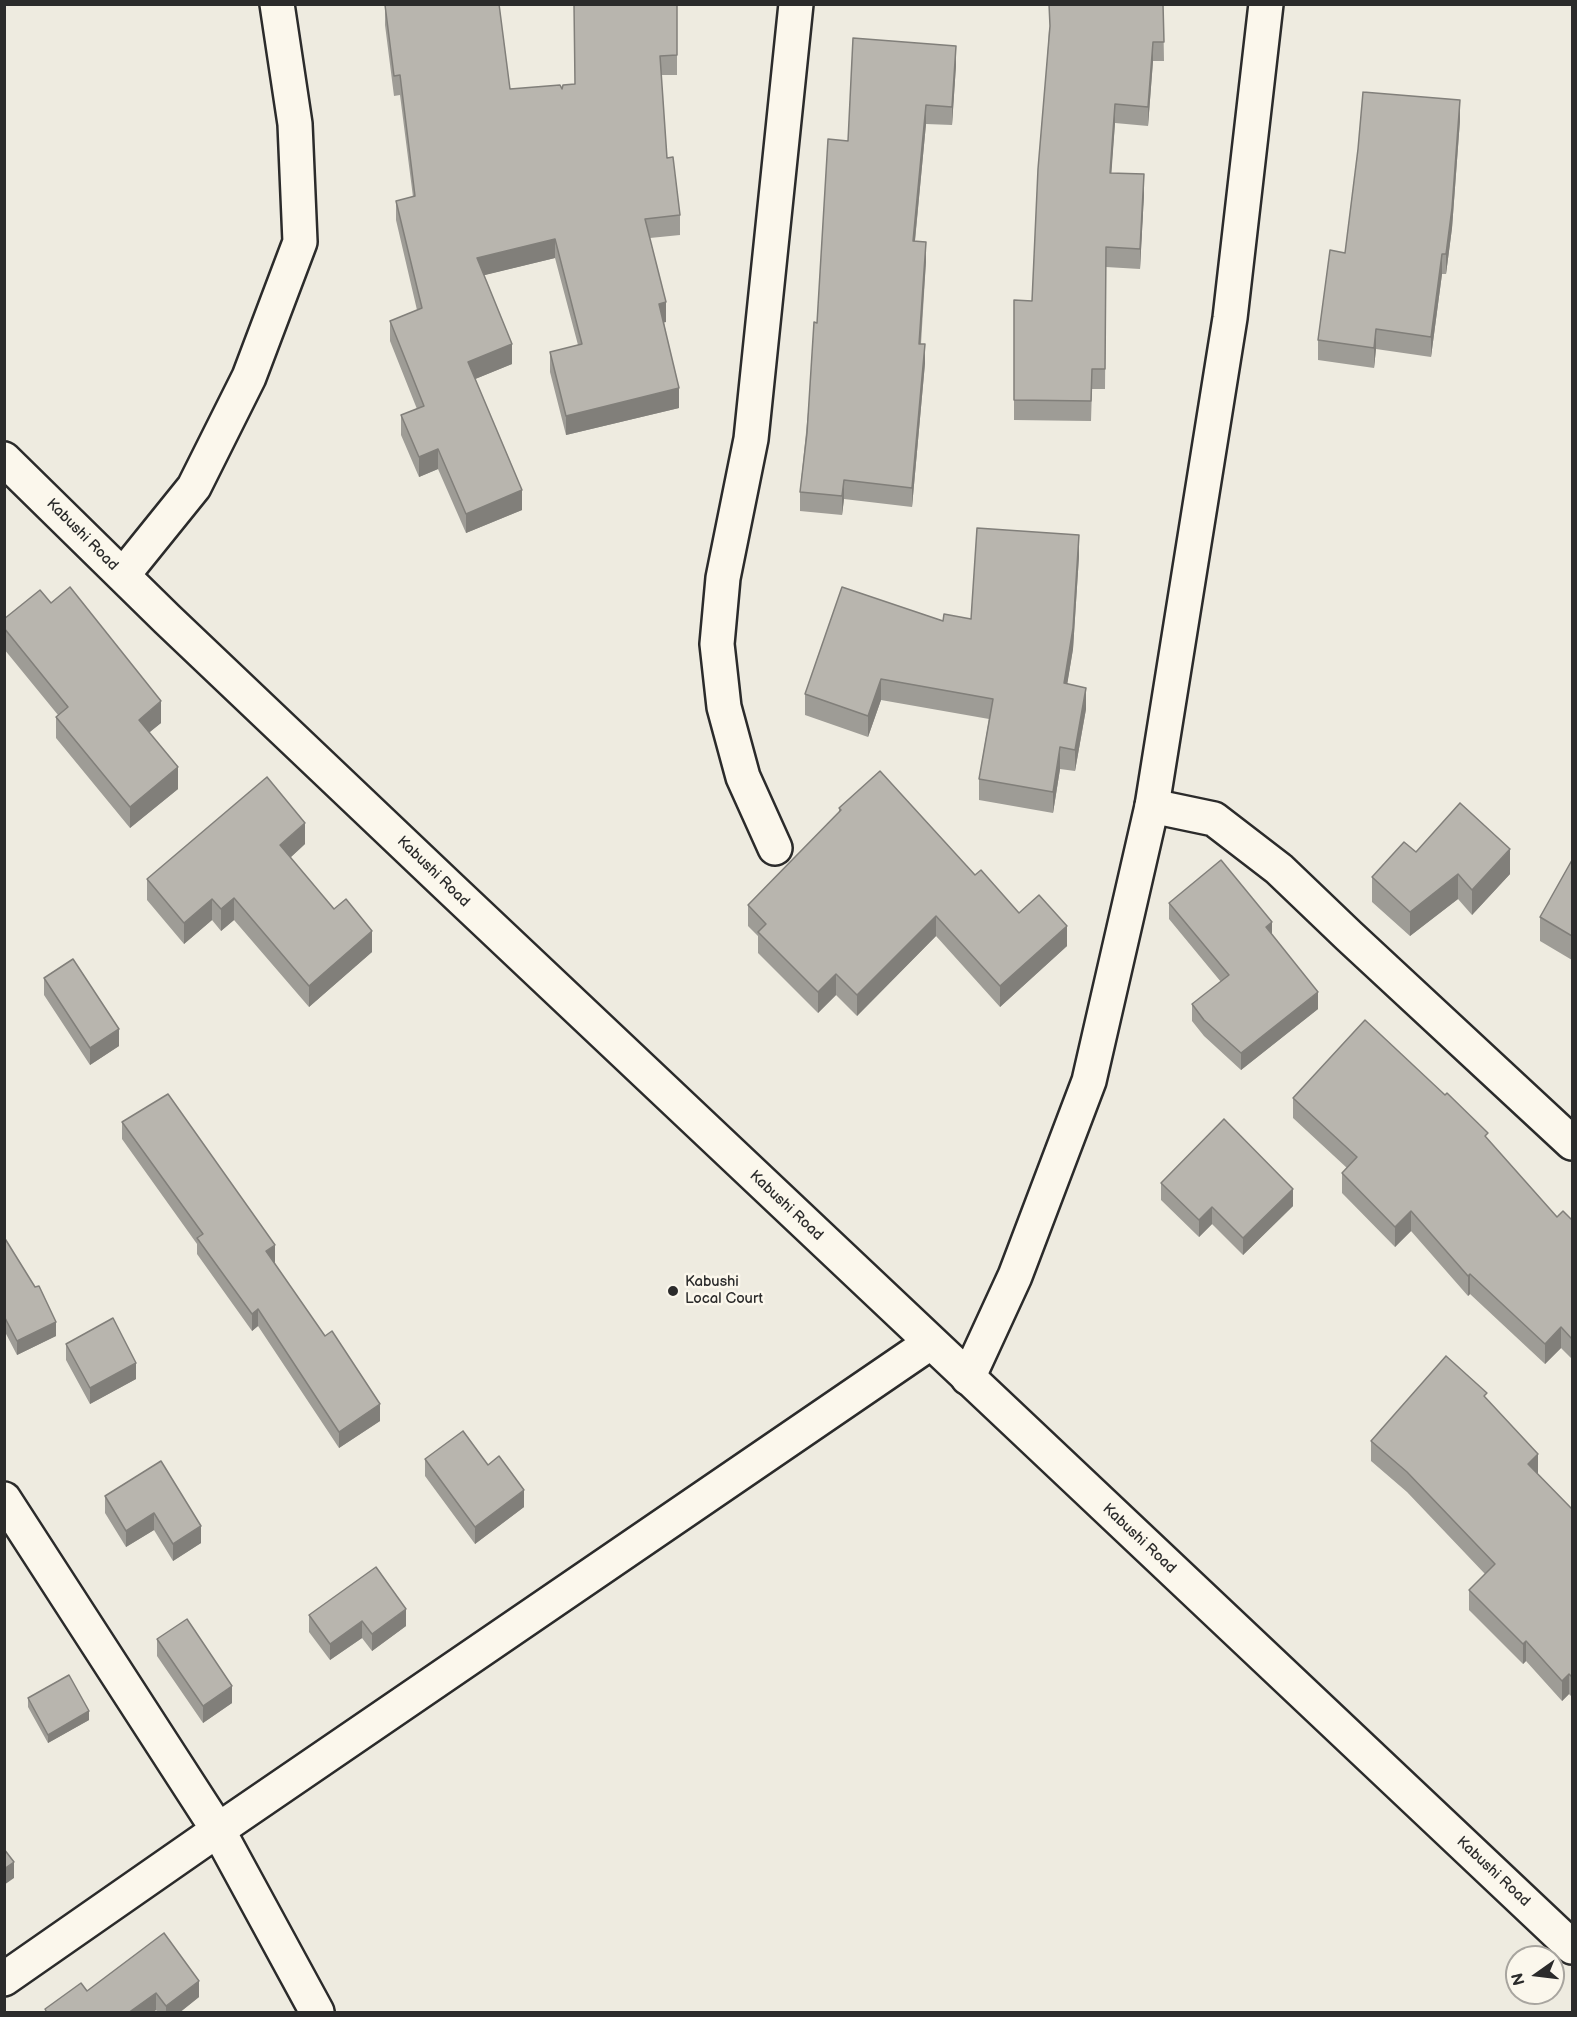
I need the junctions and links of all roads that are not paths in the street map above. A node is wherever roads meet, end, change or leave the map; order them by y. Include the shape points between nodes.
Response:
1 (277, 4) edge
2 (796, 4) edge
3 (1266, 4) edge
4 (4, 459) edge
5 (123, 575) junction
6 (1152, 806) junction
7 (775, 848) dead end
8 (1572, 1143) edge
9 (930, 1342) junction
10 (968, 1378) junction
11 (4, 1499) edge
12 (218, 1830) junction
13 (1572, 1947) edge
14 (4, 1979) edge
15 (317, 2013) edge

1 - 5 street via 295,124 300,242 249,377 194,487
2 - 7 street via 752,439 723,578 717,644 724,707 743,777
3 - 6 street via 1230,318
4 - 5 street, Kabushi Road
5 - 9 street, Kabushi Road
6 - 8 street via 1214,819 1279,869
6 - 10 street via 1089,1081 1015,1276
9 - 10 street, Kabushi Road
9 - 12 street
10 - 13 street, Kabushi Road
11 - 12 street
12 - 14 street
12 - 15 street

